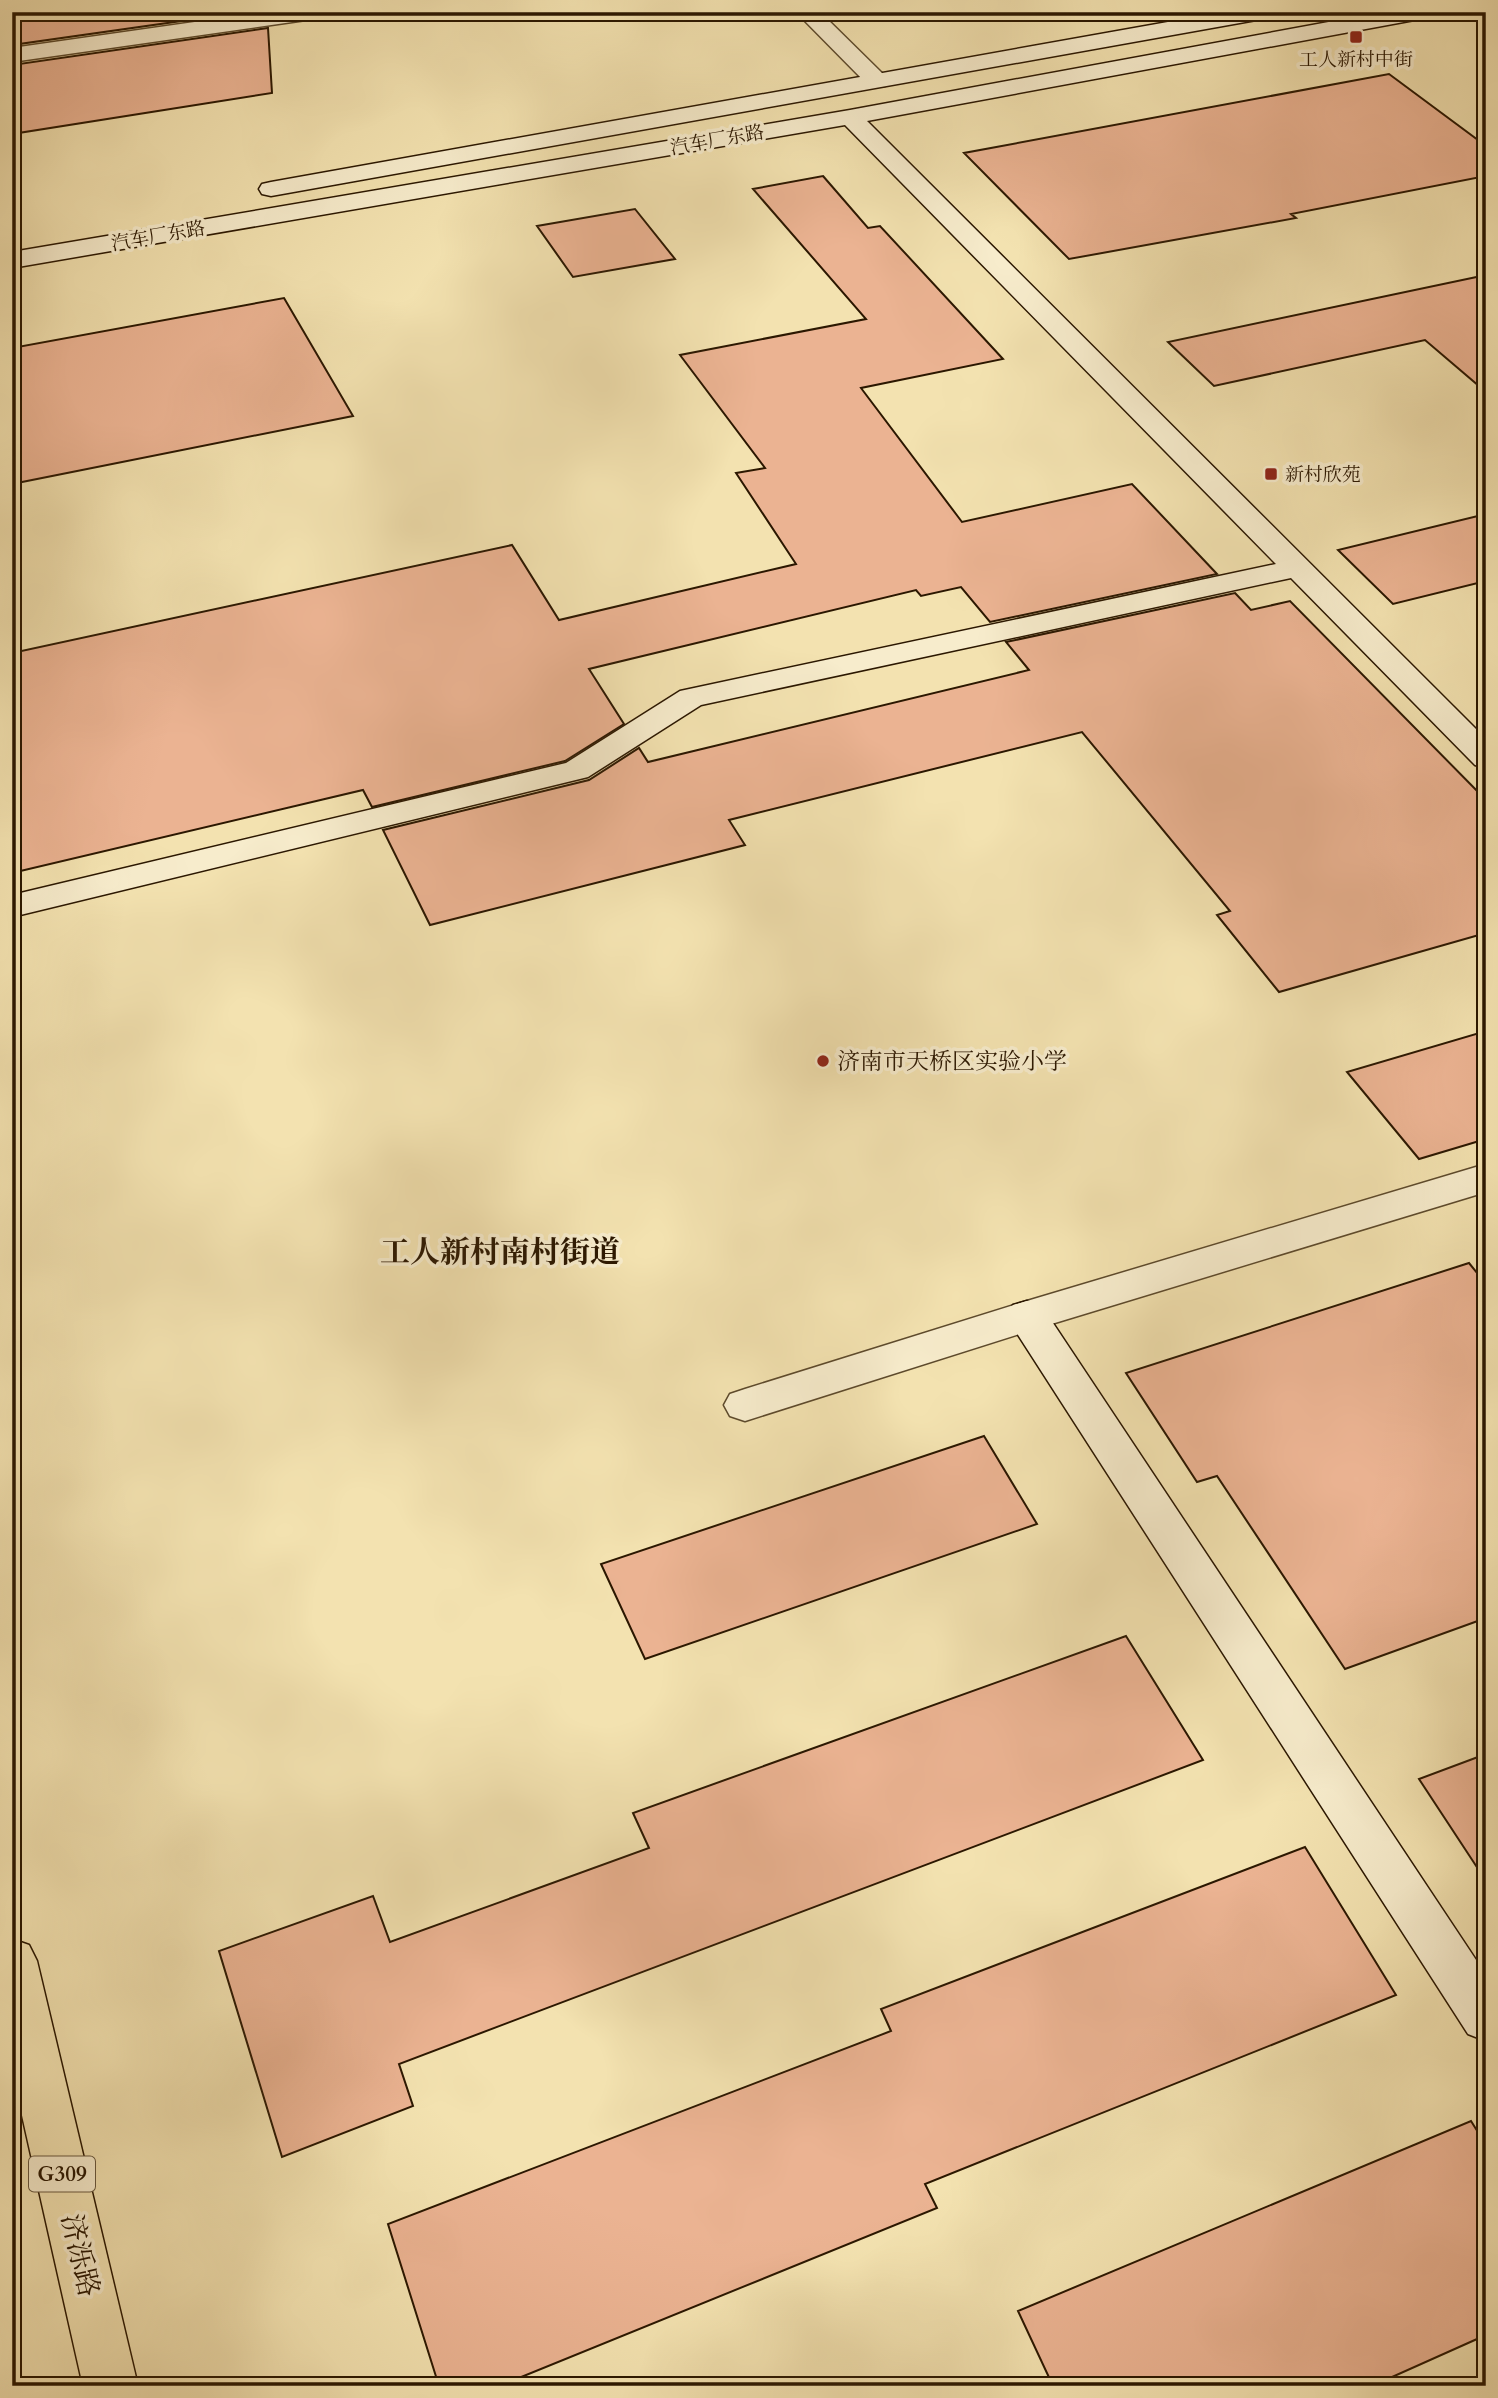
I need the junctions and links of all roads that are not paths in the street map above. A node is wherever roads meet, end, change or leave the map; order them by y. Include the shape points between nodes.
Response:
1 (313, 12) edge
2 (807, 12) edge
3 (1262, 12) edge
4 (1420, 12) edge
5 (12, 55) edge
6 (877, 81) junction
7 (850, 117) junction
8 (246, 193) dead end
9 (12, 260) edge
10 (1297, 568) junction
11 (1486, 758) edge
12 (12, 906) edge
13 (1486, 1178) edge
14 (1027, 1316) junction
15 (746, 1405) dead end
16 (12, 1961) edge
17 (1486, 2018) edge
18 (111, 2386) edge

1 - 5 street
2 - 6 street
3 - 6 street, 汽车厂东路
4 - 7 street, 汽车厂东路
6 - 7 street
6 - 8 street, 汽车厂东路
7 - 9 street, 汽车厂东路
7 - 10 street
10 - 11 street
10 - 12 street via 691,698 577,770
13 - 14 street
14 - 15 street
14 - 17 street
16 - 18 highway, 济泺路 / G309

